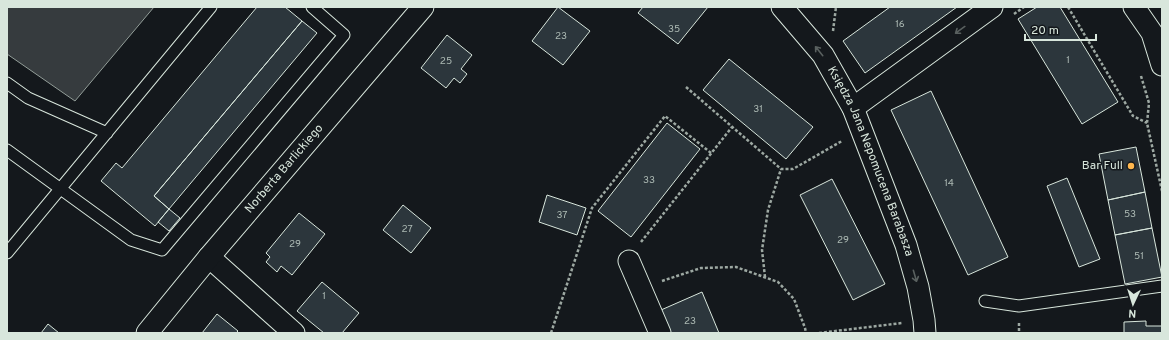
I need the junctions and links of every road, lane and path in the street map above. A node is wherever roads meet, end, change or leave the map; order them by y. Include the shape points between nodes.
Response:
1 (211, 7) edge
2 (312, 7) edge
3 (423, 7) edge
4 (782, 7) edge
5 (836, 7) edge
6 (992, 7) edge
7 (1024, 7) edge
8 (1068, 7) edge
9 (1134, 7) edge
10 (1012, 16) dead end
11 (832, 38) dead end
12 (1162, 62) edge
13 (1140, 75) dead end
14 (7, 83) edge
15 (686, 86) dead end
16 (853, 108) junction
17 (1147, 123) junction
18 (732, 127) junction
19 (107, 133) junction
20 (844, 140) dead end
21 (7, 150) edge
22 (711, 153) junction
23 (781, 168) junction
24 (61, 188) junction
25 (1162, 191) edge
26 (7, 253) edge
27 (209, 257) junction
28 (629, 261) joint
29 (765, 277) junction
30 (1162, 286) edge
31 (640, 288) junction
32 (985, 301) dead end
33 (902, 323) dead end
34 (147, 333) edge
35 (294, 333) edge
36 (551, 333) edge
37 (660, 333) edge
38 (806, 333) edge
39 (819, 333) edge
40 (925, 333) edge

1 - 19 lane
2 - 24 lane via 344,34 162,250 130,240
3 - 27 street, Norberta Barlickiego
16 -> 4 street, Księdza Jana Nepomucena Barabasza via 823,55
5 - 11 path
6 -> 16 street
7 - 10 path
8 - 17 path via 1133,116
9 - 12 street via 1152,33
13 - 17 path via 1149,103
14 - 19 lane via 28,98
15 - 18 path
16 -> 40 street, Księdza Jana Nepomucena Barabasza via 906,245 918,288
17 - 25 path
18 - 22 path
18 - 23 path
19 - 24 lane
20 - 23 path via 793,169
21 - 24 lane
22 - 28 path via 631,254
22 - 36 path via 665,116 592,208
23 - 29 path via 768,210 762,250
24 - 26 lane
27 - 34 street, Norberta Barlickiego
27 - 35 street
28 - 31 street
29 - 31 path via 736,267 700,268
29 - 38 path via 778,282 794,299
30 - 32 lane via 1018,306
31 - 37 street
33 - 39 path

